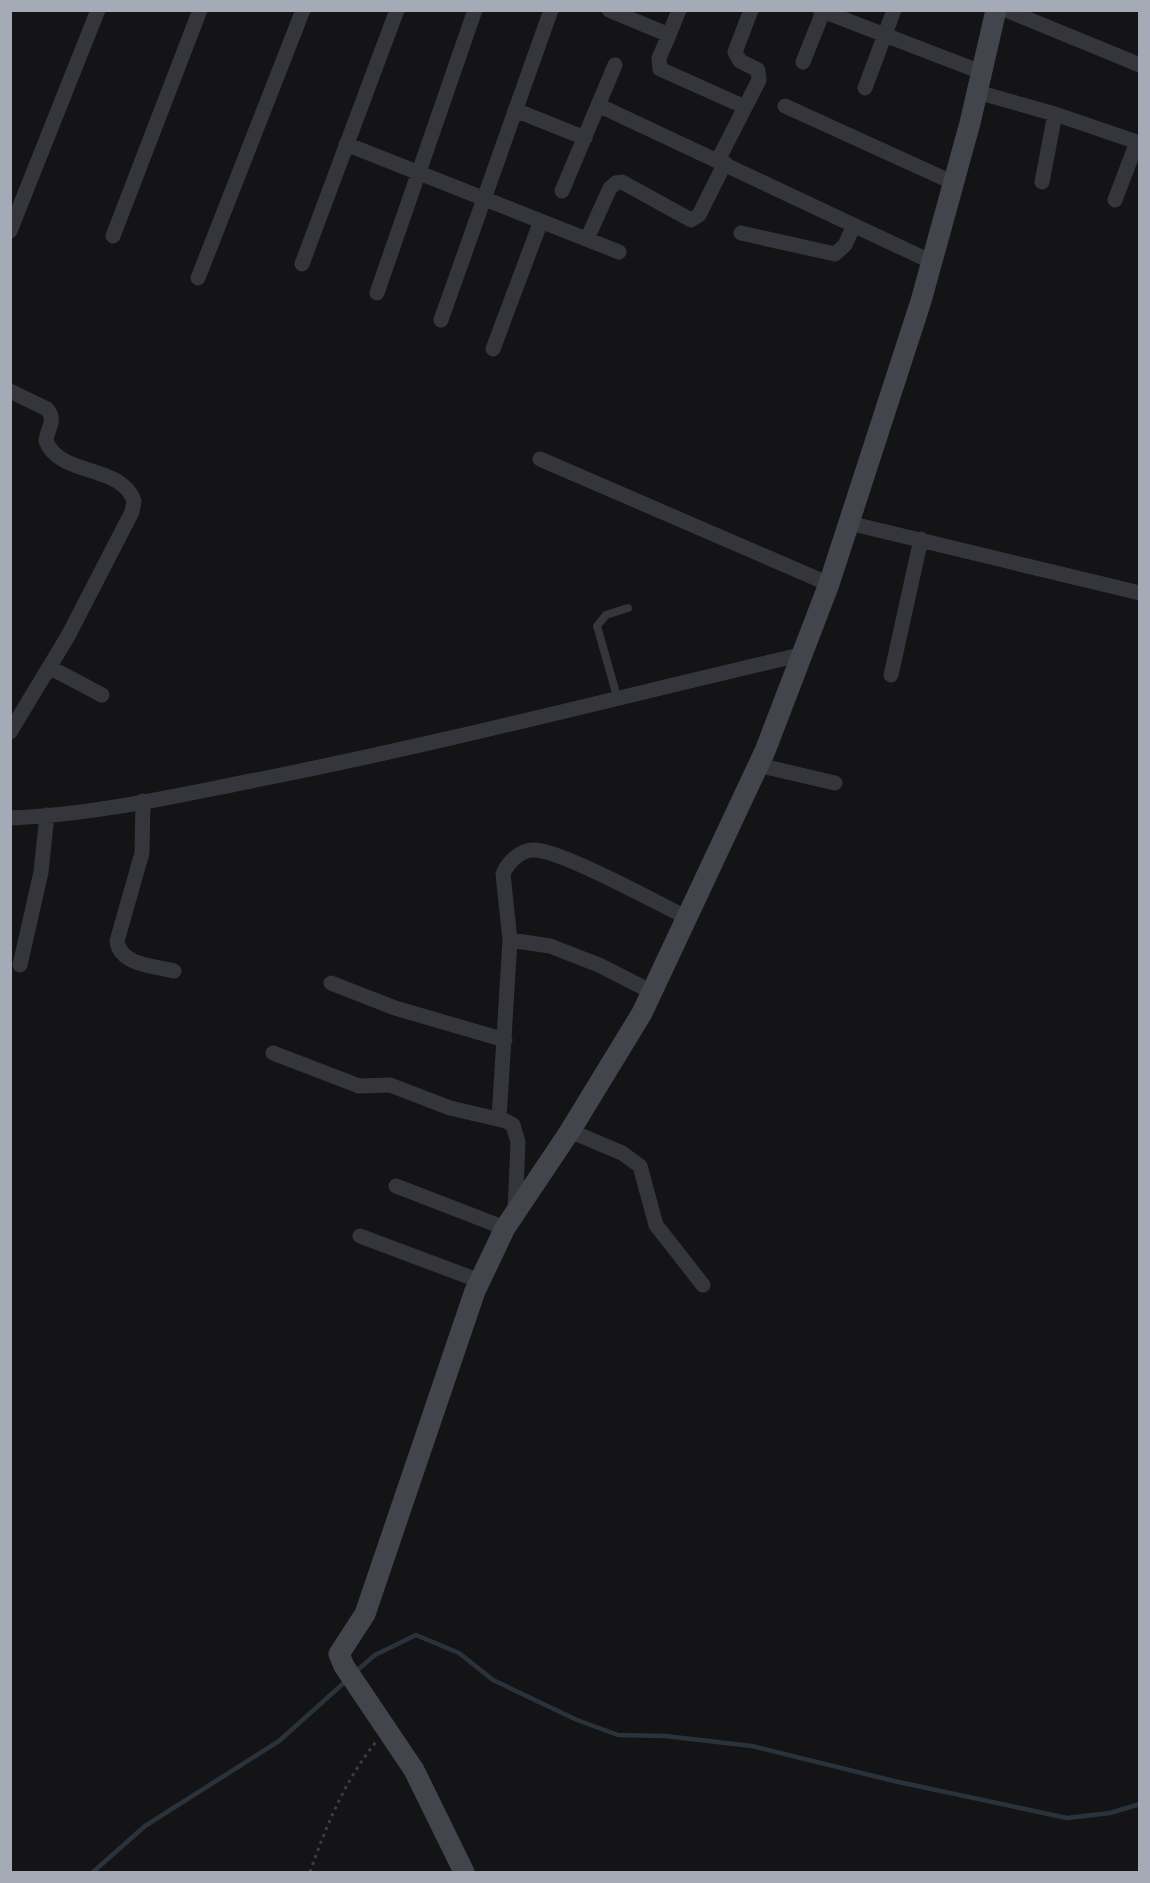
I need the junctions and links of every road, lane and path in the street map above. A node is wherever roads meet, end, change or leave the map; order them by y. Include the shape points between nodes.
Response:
1 (98, 10) edge
2 (201, 10) edge
3 (303, 10) edge
4 (397, 10) edge
5 (475, 10) edge
6 (551, 10) edge
7 (609, 10) edge
8 (679, 10) edge
9 (751, 10) edge
10 (894, 10) edge
11 (996, 10) edge
12 (1006, 10) edge
13 (821, 11) edge
14 (669, 35) junction
15 (884, 35) junction
16 (803, 62) dead end
17 (615, 65) dead end
18 (1140, 65) edge
19 (979, 82) junction
20 (865, 88) dead end
21 (598, 105) junction
22 (785, 106) dead end
23 (745, 107) junction
24 (515, 110) junction
25 (1055, 114) junction
26 (585, 138) junction
27 (1138, 142) edge
28 (346, 144) junction
29 (722, 162) junction
30 (419, 172) junction
31 (954, 183) junction
32 (1042, 183) dead end
33 (562, 191) dead end
34 (482, 198) junction
35 (1115, 200) dead end
36 (542, 221) junction
37 (854, 225) junction
38 (10, 231) edge
39 (741, 233) dead end
40 (112, 236) dead end
41 (587, 239) junction
42 (620, 252) dead end
43 (932, 262) junction
44 (302, 264) dead end
45 (198, 278) dead end
46 (377, 292) dead end
47 (441, 320) dead end
48 (493, 349) dead end
49 (12, 394) edge
50 (540, 459) dead end
51 (849, 523) junction
52 (921, 539) junction
53 (829, 584) junction
54 (1140, 593) edge
55 (628, 608) dead end
56 (804, 654) junction
57 (49, 667) junction
58 (891, 675) dead end
59 (102, 695) dead end
60 (618, 700) junction
61 (10, 732) edge
62 (759, 765) junction
63 (835, 783) dead end
64 (143, 801) junction
65 (47, 816) junction
66 (10, 818) edge
67 (688, 918) junction
68 (510, 940) junction
69 (20, 965) dead end
70 (174, 971) dead end
71 (331, 983) dead end
72 (652, 992) junction
73 (505, 1040) junction
74 (273, 1053) dead end
75 (499, 1119) junction
76 (570, 1131) junction
77 (396, 1186) dead end
78 (510, 1220) junction
79 (360, 1236) dead end
80 (480, 1281) junction
81 (703, 1285) dead end
82 (382, 1722) junction
83 (310, 1872) edge
84 (464, 1872) edge

1 - 38 street
2 - 40 street
3 - 45 street
4 - 28 street
5 - 30 street
6 - 24 street
7 - 14 street
8 - 14 street
9 - 23 street via 735,52 740,61 753,66 759,75
10 - 15 street
11 - 19 street
12 - 18 street
13 - 15 street
13 - 16 street
14 - 23 street via 659,58 660,69
15 - 19 street
15 - 20 street
17 - 21 street
19 - 25 street
19 - 31 street
21 - 26 street
21 - 29 street
22 - 31 street
23 - 29 street
24 - 26 street
24 - 34 street
25 - 27 street
25 - 32 street
26 - 33 street
27 - 35 street
28 - 30 street
28 - 44 street
29 - 37 street
29 - 41 street via 699,214 691,220 622,182 616,183 610,188
30 - 34 street
30 - 46 street
31 - 43 street
34 - 36 street
34 - 47 street
36 - 41 street
36 - 48 street
37 - 39 street via 845,245 835,254
37 - 43 street
41 - 42 street
43 - 51 street
49 - 57 street via 51,414 46,441 57,456 125,485 134,501 74,626
50 - 53 street
51 - 52 street
51 - 53 street
52 - 54 street
52 - 58 street
53 - 56 street
55 - 60 lane via 606,615 597,626
56 - 60 street
56 - 62 street
57 - 59 street
57 - 61 street
60 - 64 street via 317,768
62 - 63 street
62 - 67 street
64 - 65 street
64 - 70 street via 142,853 118,949 129,959
65 - 66 street
65 - 69 street via 41,872
67 - 68 street via 564,859 532,850 513,859 503,874
67 - 72 street
68 - 72 street via 550,946
68 - 73 street
71 - 73 street via 404,1011
72 - 76 street
73 - 75 street
74 - 75 street via 359,1086 390,1085 450,1108
75 - 78 street via 513,1125 516,1132
76 - 78 street
76 - 81 street via 622,1153 640,1166 656,1225
77 - 78 street
78 - 80 street
79 - 80 street
80 - 82 street via 372,1594 357,1628 339,1653
82 - 83 path via 320,1844
82 - 84 street via 414,1770

